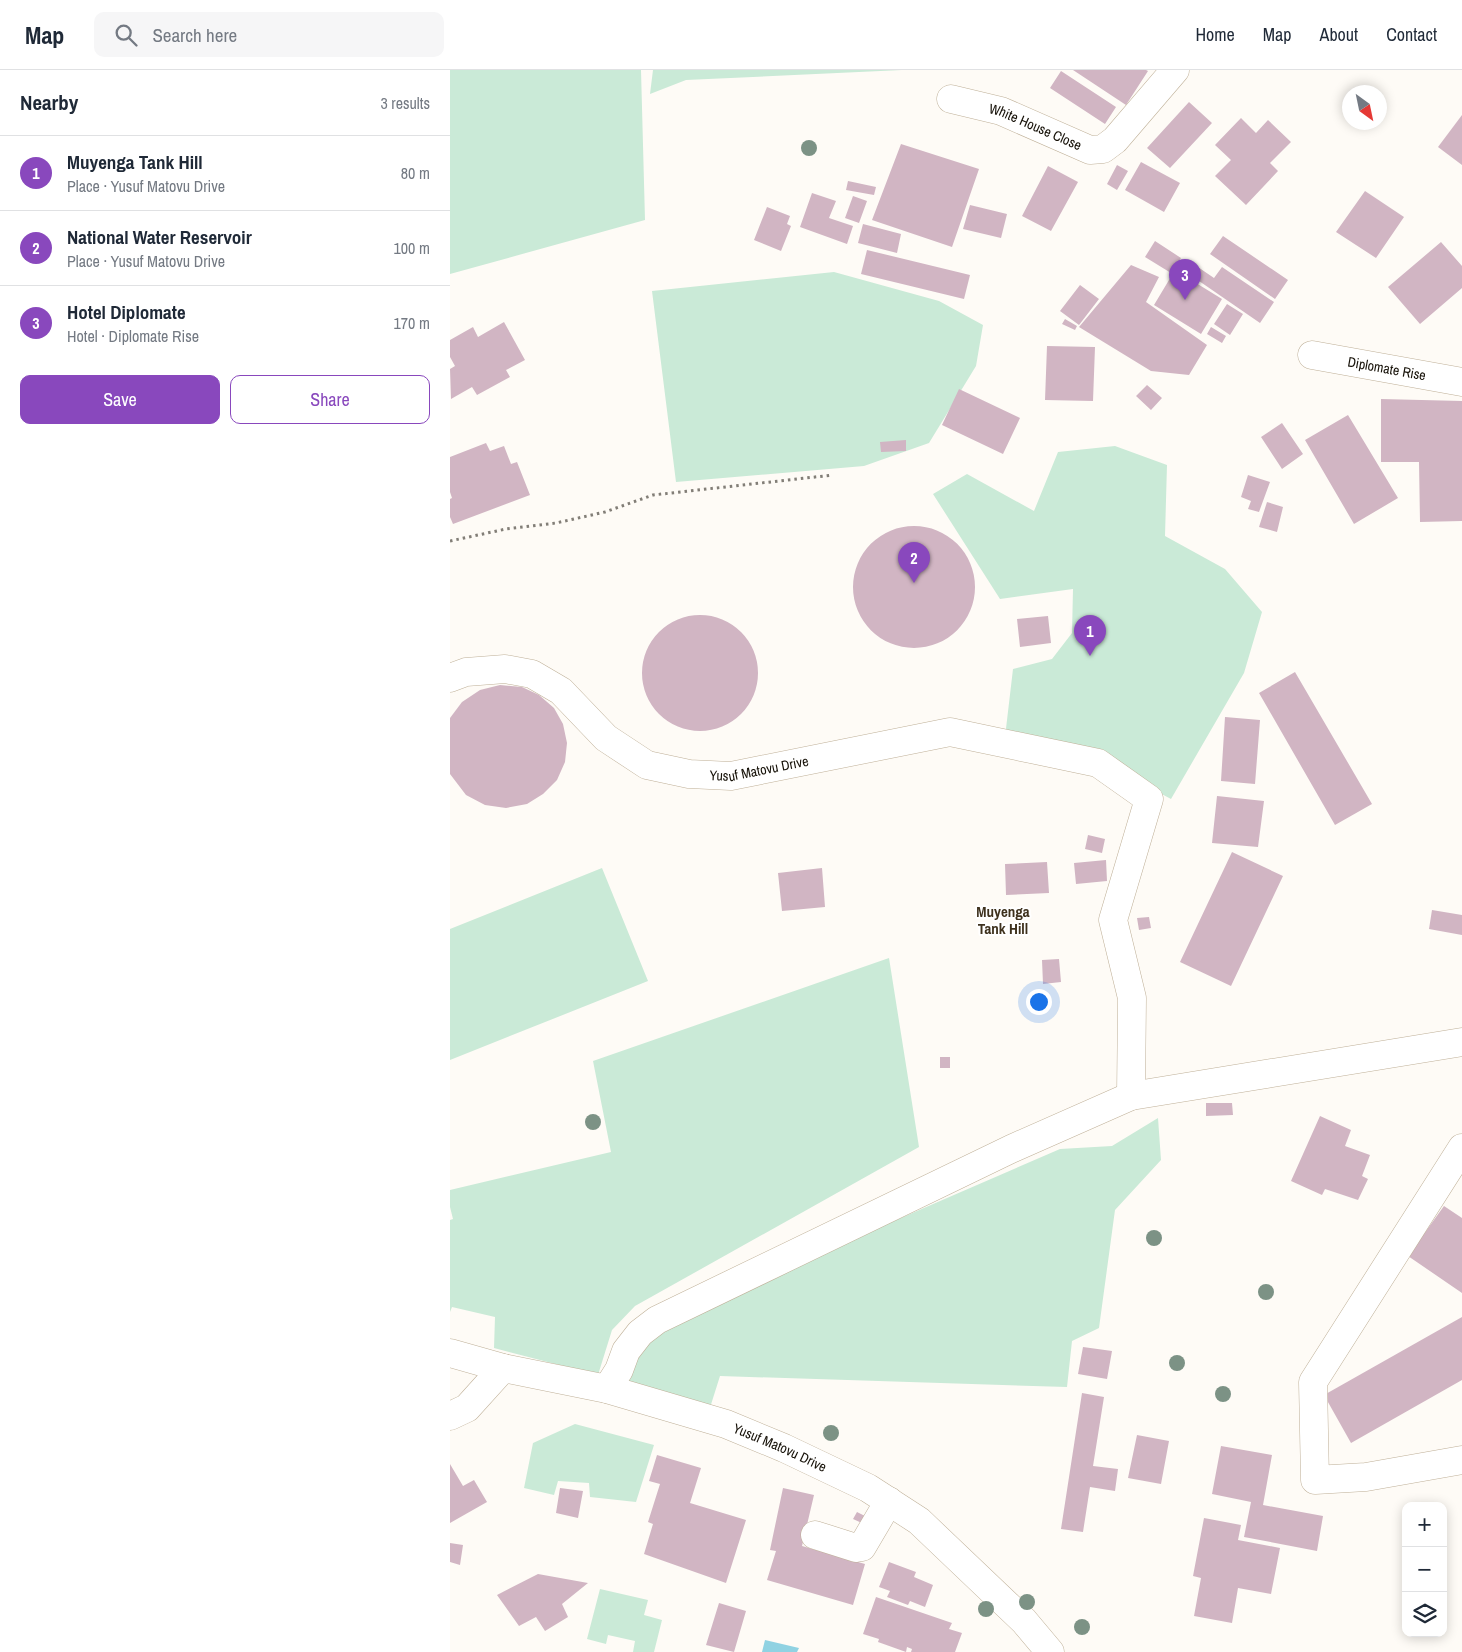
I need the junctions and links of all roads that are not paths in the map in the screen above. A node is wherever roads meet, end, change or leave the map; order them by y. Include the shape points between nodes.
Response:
1 (1175, 70) edge
2 (951, 99) dead end
3 (1312, 355) dead end
4 (1462, 382) edge
5 (450, 678) edge
6 (1462, 1042) edge
7 (1131, 1096) junction
8 (1462, 1148) edge
9 (450, 1353) edge
10 (503, 1368) junction
11 (607, 1389) junction
12 (450, 1416) edge
13 (1462, 1460) edge
14 (889, 1501) junction
15 (815, 1535) dead end
16 (1050, 1652) edge

1 - 2 street, White House Close via 1128,126 1103,149 1090,150 1001,111
3 - 4 street, Diplomate Rise
5 - 7 street, Yusuf Matovu Drive via 466,672 504,669 532,674 561,691 606,738 647,764 689,774 731,776 950,732 1098,763 1149,799 1113,920 1132,998
6 - 7 street
7 - 11 street via 966,1170 657,1320 640,1332 626,1351
8 - 13 street via 1313,1382 1315,1480 1366,1477
9 - 10 street, Yusuf Matovu Drive
10 - 11 street, Yusuf Matovu Drive
10 - 12 street via 467,1408
11 - 14 street, Yusuf Matovu Drive via 753,1434
14 - 15 street via 862,1547
14 - 16 street, Yusuf Matovu Drive via 944,1543 1024,1621

